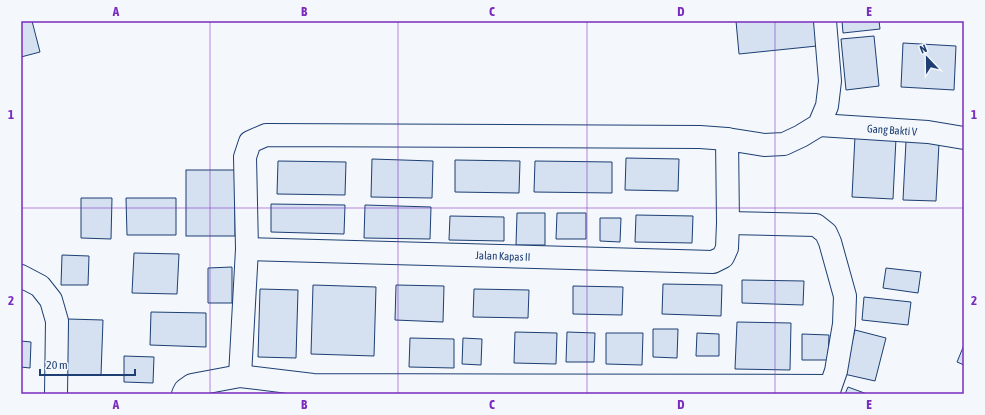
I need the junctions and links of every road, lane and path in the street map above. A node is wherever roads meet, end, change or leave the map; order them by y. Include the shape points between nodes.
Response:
1 (824, 21) edge
2 (819, 125) junction
3 (964, 138) edge
4 (727, 139) junction
5 (728, 223) junction
6 (247, 249) junction
7 (21, 276) edge
8 (240, 376) junction
9 (313, 389) edge
10 (435, 390) edge
11 (557, 390) edge
12 (669, 390) edge
13 (829, 390) edge
14 (56, 394) edge
15 (183, 394) edge

1 - 2 street via 830,81 827,106
2 - 3 street, Gang Bakti V via 928,132
2 - 4 street via 784,144 764,145
4 - 5 street, Jalan Kapas II
4 - 6 street via 266,135 250,142 244,157
5 - 6 street, Jalan Kapas II via 727,248 723,257 713,262
5 - 13 street via 816,225 826,232 845,296 844,324 836,371
6 - 8 street
7 - 14 street via 40,286 51,300 57,321
8 - 9 street
8 - 15 street via 192,385
9 - 10 street
10 - 11 street
11 - 12 street
12 - 13 street

